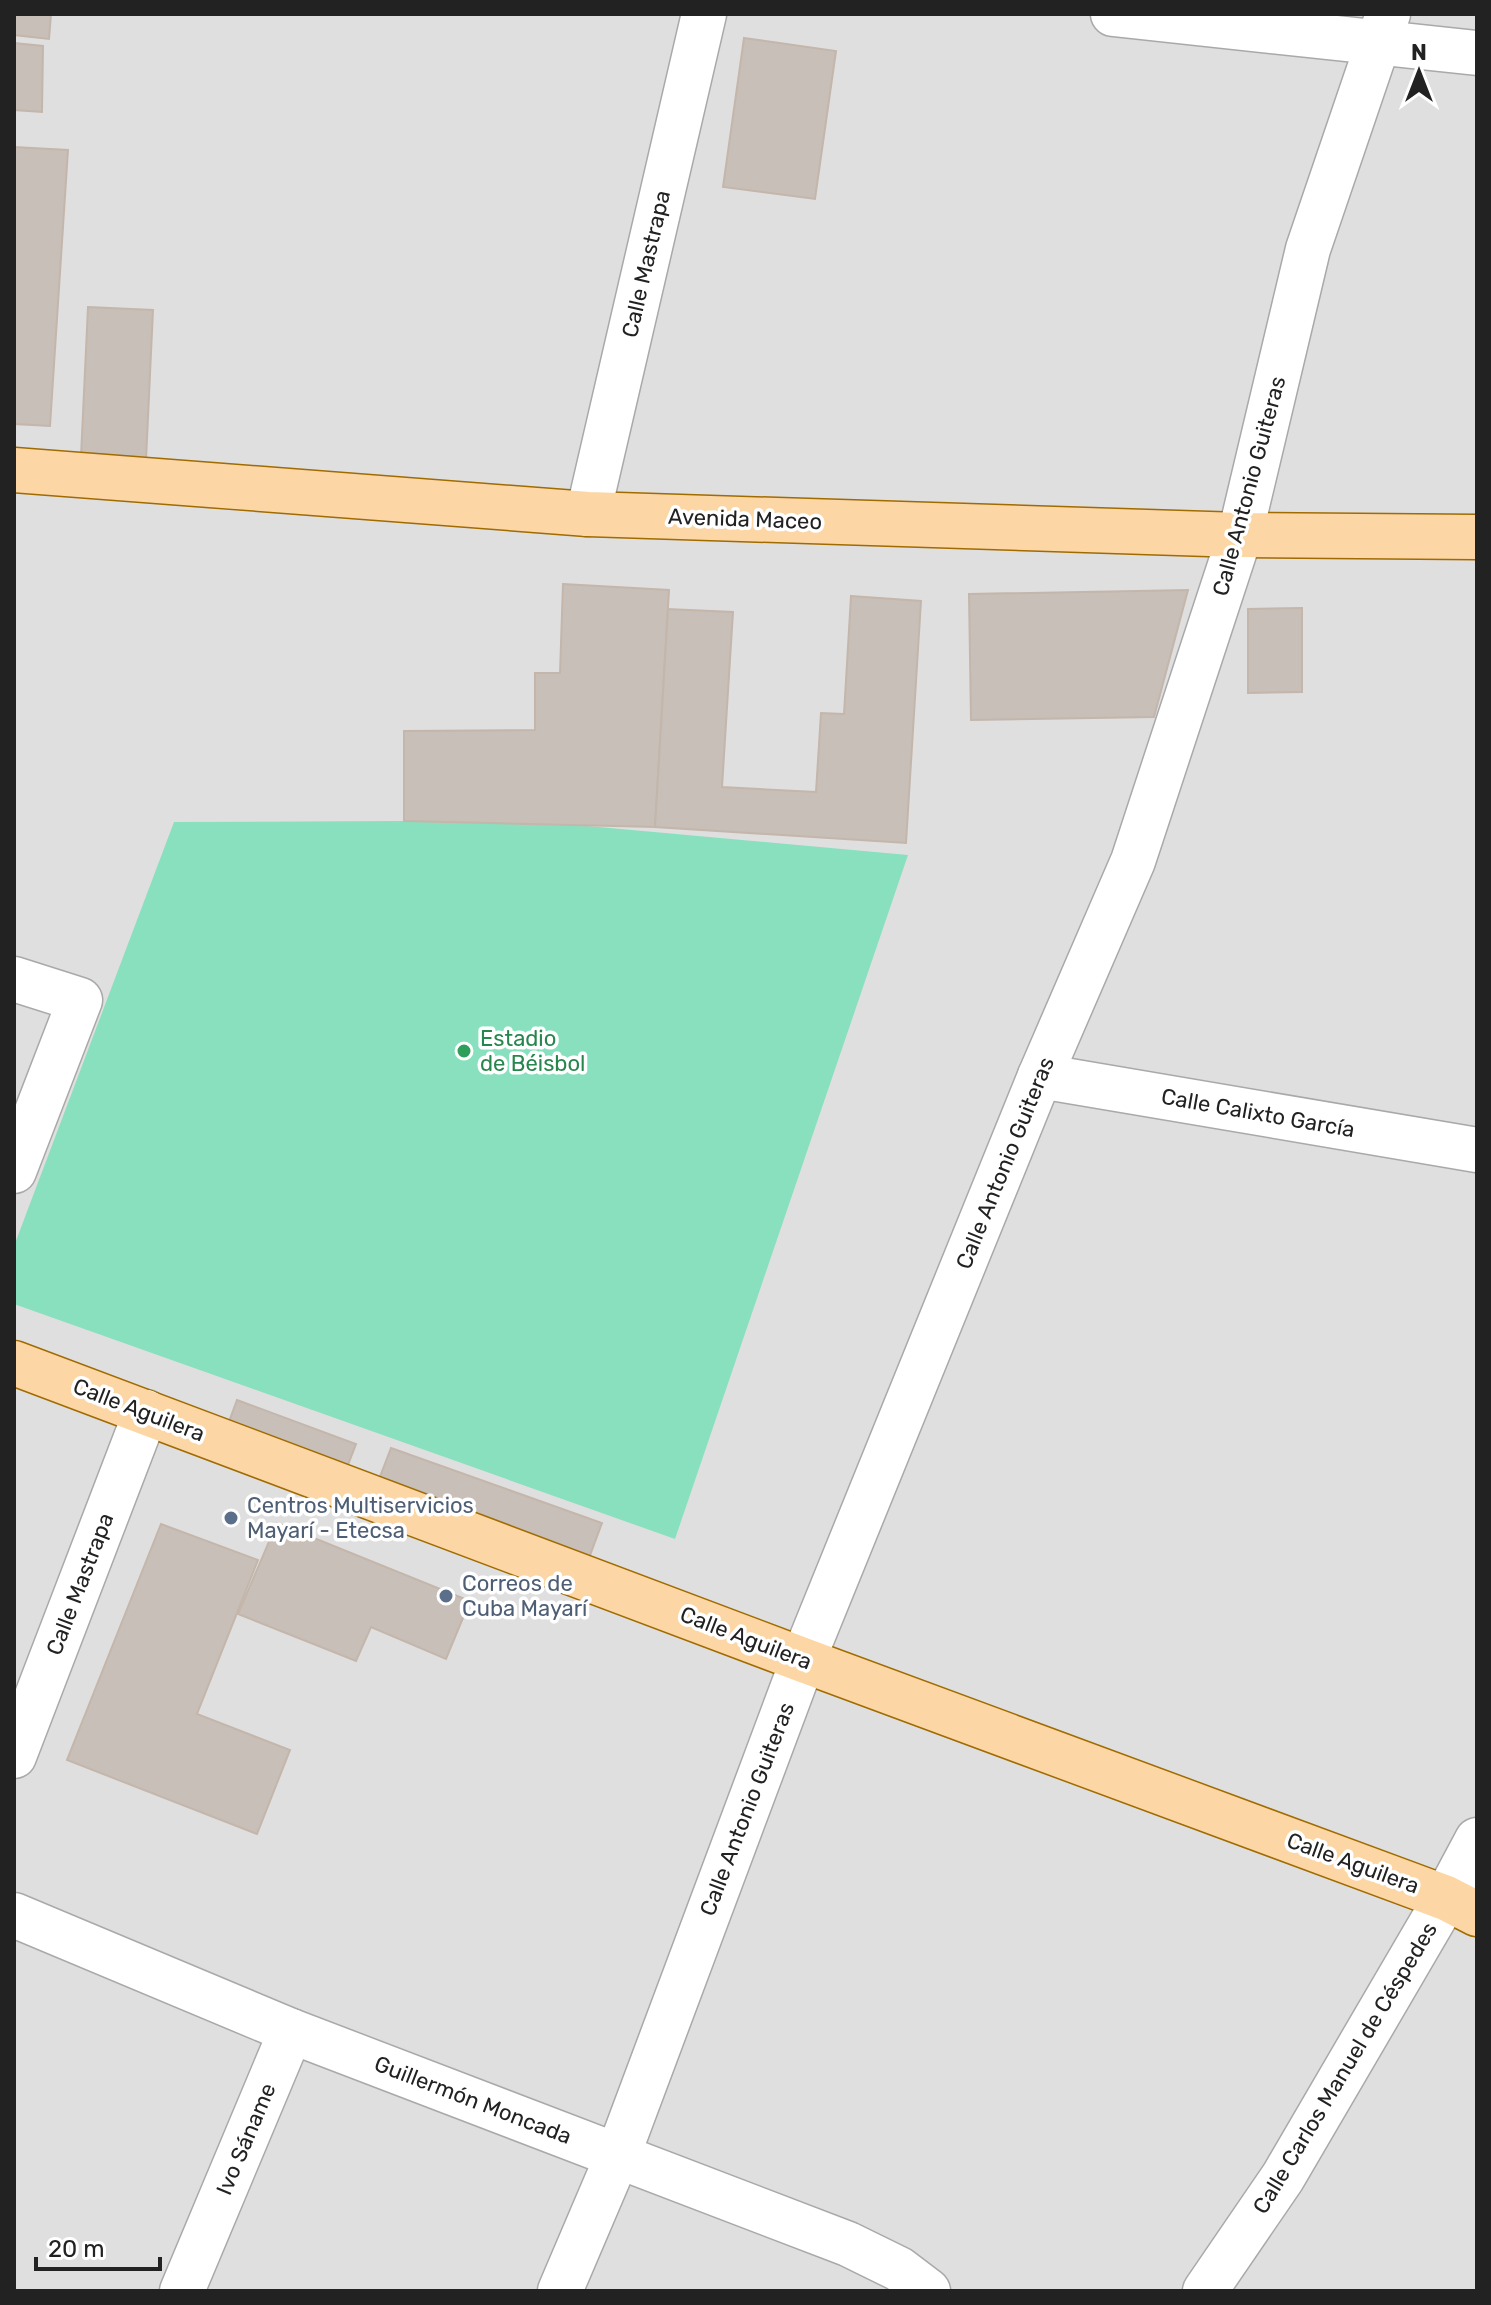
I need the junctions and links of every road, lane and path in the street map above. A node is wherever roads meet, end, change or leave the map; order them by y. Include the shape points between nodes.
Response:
1 (704, 14) edge
2 (1113, 14) edge
3 (1383, 28) edge
4 (1477, 53) edge
5 (14, 470) edge
6 (588, 514) junction
7 (1240, 535) junction
8 (1477, 537) edge
9 (14, 979) edge
10 (1040, 1076) junction
11 (1477, 1150) edge
12 (14, 1171) edge
13 (14, 1363) edge
14 (146, 1412) junction
15 (803, 1660) junction
16 (14, 1756) edge
17 (1477, 1840) edge
18 (1462, 1906) edge
19 (14, 1915) edge
20 (291, 2031) junction
21 (618, 2155) junction
22 (182, 2291) edge
23 (560, 2291) edge
24 (928, 2291) edge
25 (1205, 2291) edge

1 - 6 street, Calle Mastrapa
2 - 3 street
3 - 4 street
3 - 7 street, Calle Antonio Guiteras via 1308,249
5 - 6 main road, Avenida Maceo
6 - 7 main road, Avenida Maceo
7 - 8 main road, Avenida Maceo
7 - 10 street, Calle Antonio Guiteras via 1133,861
9 - 12 street via 80,1000
10 - 11 street, Calle Calixto García
10 - 15 street, Calle Antonio Guiteras
13 - 14 main road, Calle Aguilera
14 - 15 main road, Calle Aguilera
14 - 16 street, Calle Mastrapa
15 - 18 main road, Calle Aguilera
15 - 21 street, Calle Antonio Guiteras
17 - 18 street, Calle Carlos Manuel de Céspedes
18 - 25 street, Calle Carlos Manuel de Céspedes
19 - 20 street, Guillermón Moncada
20 - 21 street, Guillermón Moncada
20 - 22 street, Ivo Sáname
21 - 23 street, Calle Antonio Guiteras
21 - 24 street, Guillermón Moncada via 848,2244 899,2269

